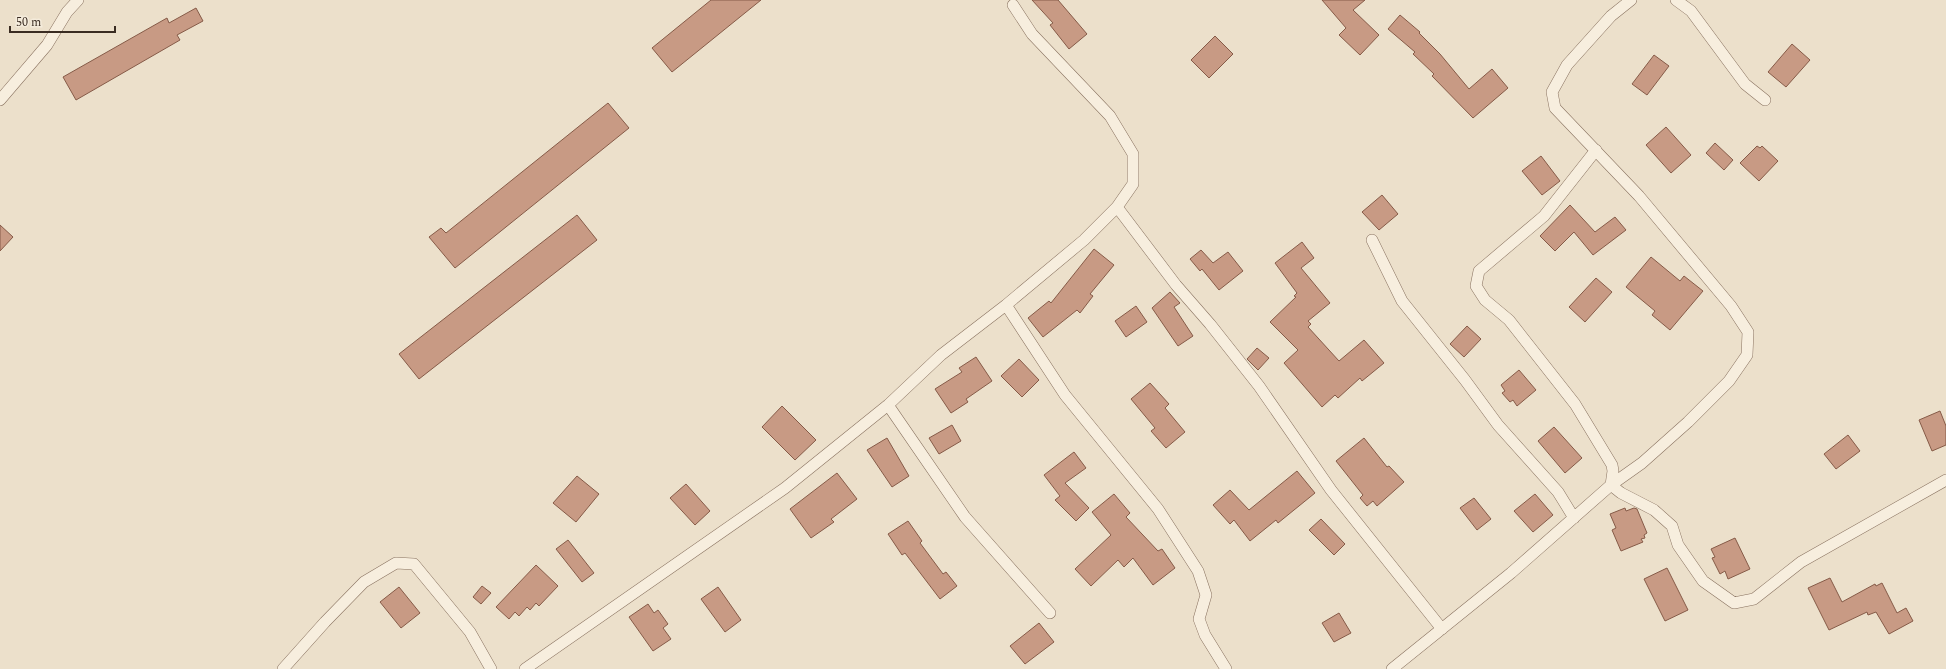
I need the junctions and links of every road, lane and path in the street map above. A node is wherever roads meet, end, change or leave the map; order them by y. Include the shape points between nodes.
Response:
1 (78, 0) edge
2 (1631, 0) edge
3 (1676, 0) edge
4 (1014, 5) dead end
5 (0, 100) edge
6 (1765, 100) dead end
7 (1596, 150) junction
8 (1117, 207) junction
9 (1372, 240) dead end
10 (1006, 305) junction
11 (888, 405) junction
12 (1946, 480) edge
13 (1611, 485) junction
14 (1574, 518) junction
15 (1050, 613) dead end
16 (1442, 629) junction
17 (283, 669) edge
18 (491, 669) edge
19 (525, 669) edge
20 (1226, 669) edge
21 (1392, 669) edge

1 - 5 street via 67,12 46,45
2 - 7 street via 1611,16 1567,65 1552,92 1555,108
3 - 6 street via 1691,11 1745,84
4 - 8 street via 1032,34 1110,116 1133,154 1133,184
7 - 13 street via 1544,216 1479,271 1476,286 1485,300 1509,320 1575,404 1612,465 1614,471
7 - 13 street via 1639,196 1730,306 1748,332 1747,355 1729,381 1642,463
8 - 10 street via 1084,240
8 - 16 street via 1176,285 1259,386 1331,490
9 - 14 street via 1402,301 1498,425 1558,492
10 - 11 street via 941,355
10 - 20 street via 1065,395 1158,509 1198,571 1206,595 1199,619 1205,635
11 - 15 street via 965,517
11 - 19 street via 785,488
12 - 13 street via 1801,562 1754,599 1734,604 1702,581 1678,545 1672,526 1654,510
13 - 14 street
14 - 16 street
16 - 21 street
17 - 18 street via 364,582 396,563 414,564 470,632

